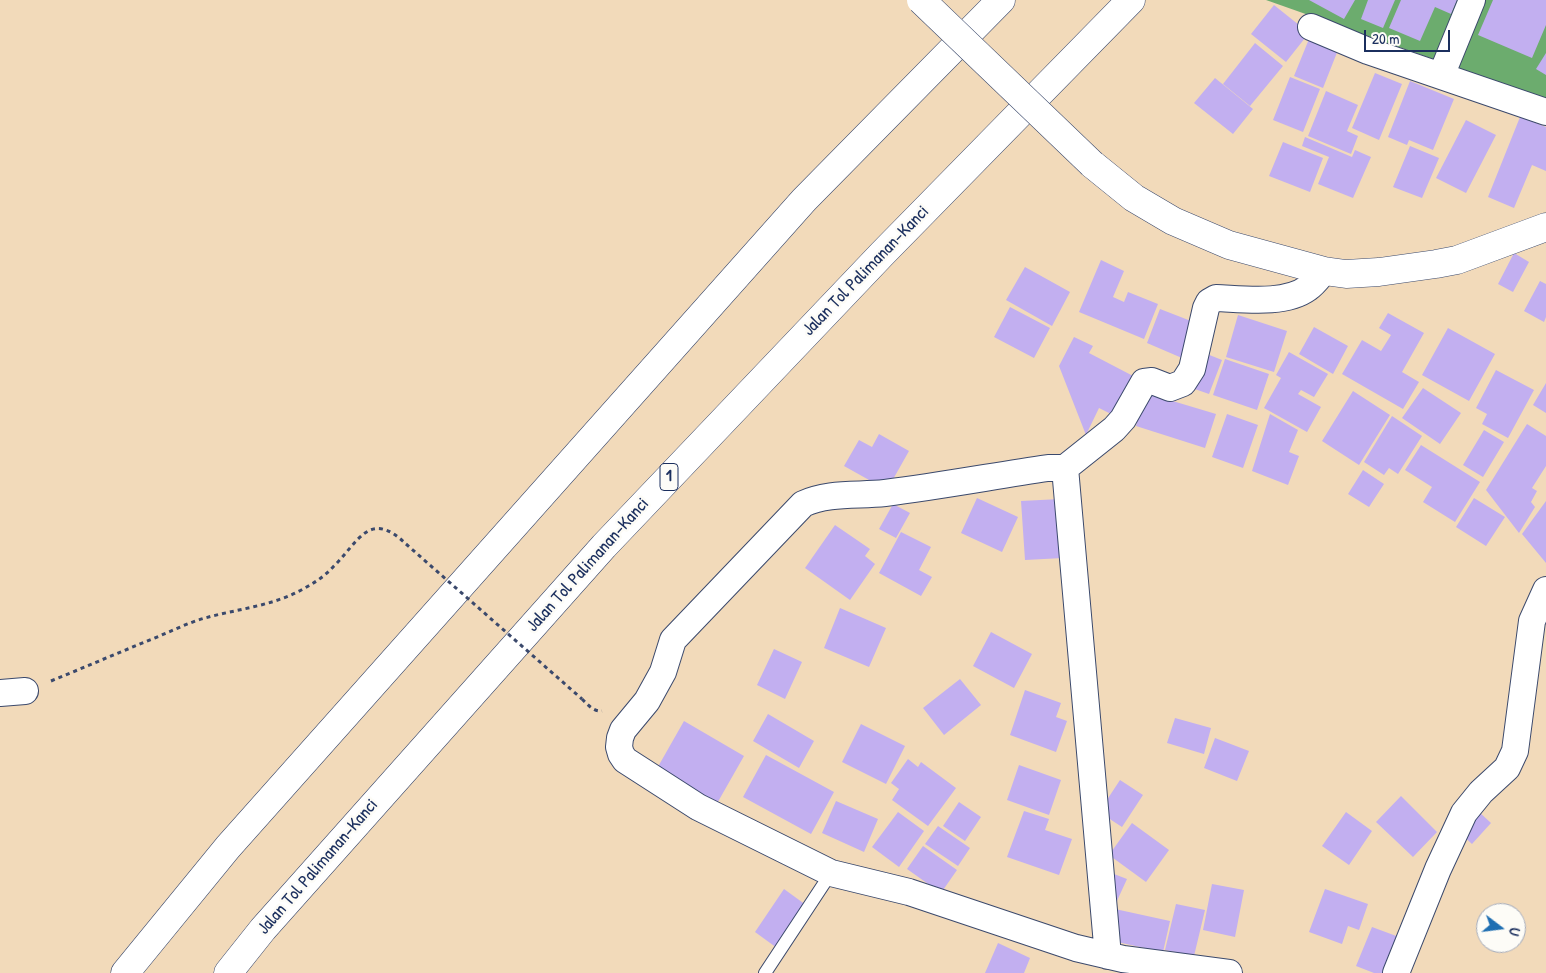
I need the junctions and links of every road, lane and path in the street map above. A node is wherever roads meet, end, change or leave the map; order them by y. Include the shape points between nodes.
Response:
1 (921, 0) edge
2 (1002, 0) edge
3 (1131, 0) edge
4 (1472, 0) edge
5 (1311, 27) dead end
6 (1441, 76) junction
7 (1546, 112) edge
8 (1546, 227) edge
9 (1324, 272) junction
10 (1065, 468) junction
11 (1546, 590) edge
12 (12, 692) edge
13 (601, 711) dead end
14 (831, 873) junction
15 (1108, 956) junction
16 (125, 973) edge
17 (228, 973) edge
18 (765, 973) edge
19 (1228, 973) edge
20 (1396, 973) edge

1 - 9 main road, bridge via 1092,164 1134,198 1173,221 1229,245
2 - 16 main road via 804,200 228,847
3 - 17 main road, Jalan Tol Palimanan–Kanci / 1 via 889,247 604,546 263,929
4 - 6 street
5 - 6 street
6 - 7 street
8 - 9 main road via 1443,263 1379,272
9 - 10 street via 1308,288 1291,296 1216,298 1209,302 1192,370 1183,383 1170,388 1152,381 1144,382 1123,419
10 - 14 street via 885,493 814,499 803,504 673,640 663,672 647,701 623,730 619,747 625,760 698,807
10 - 15 street
11 - 20 street via 1532,621 1515,751 1507,768 1464,813
12 - 13 path, bridge via 204,618 296,593 333,568 368,530 379,528 400,538 593,709
14 - 15 street via 909,892
14 - 18 lane
15 - 19 street

